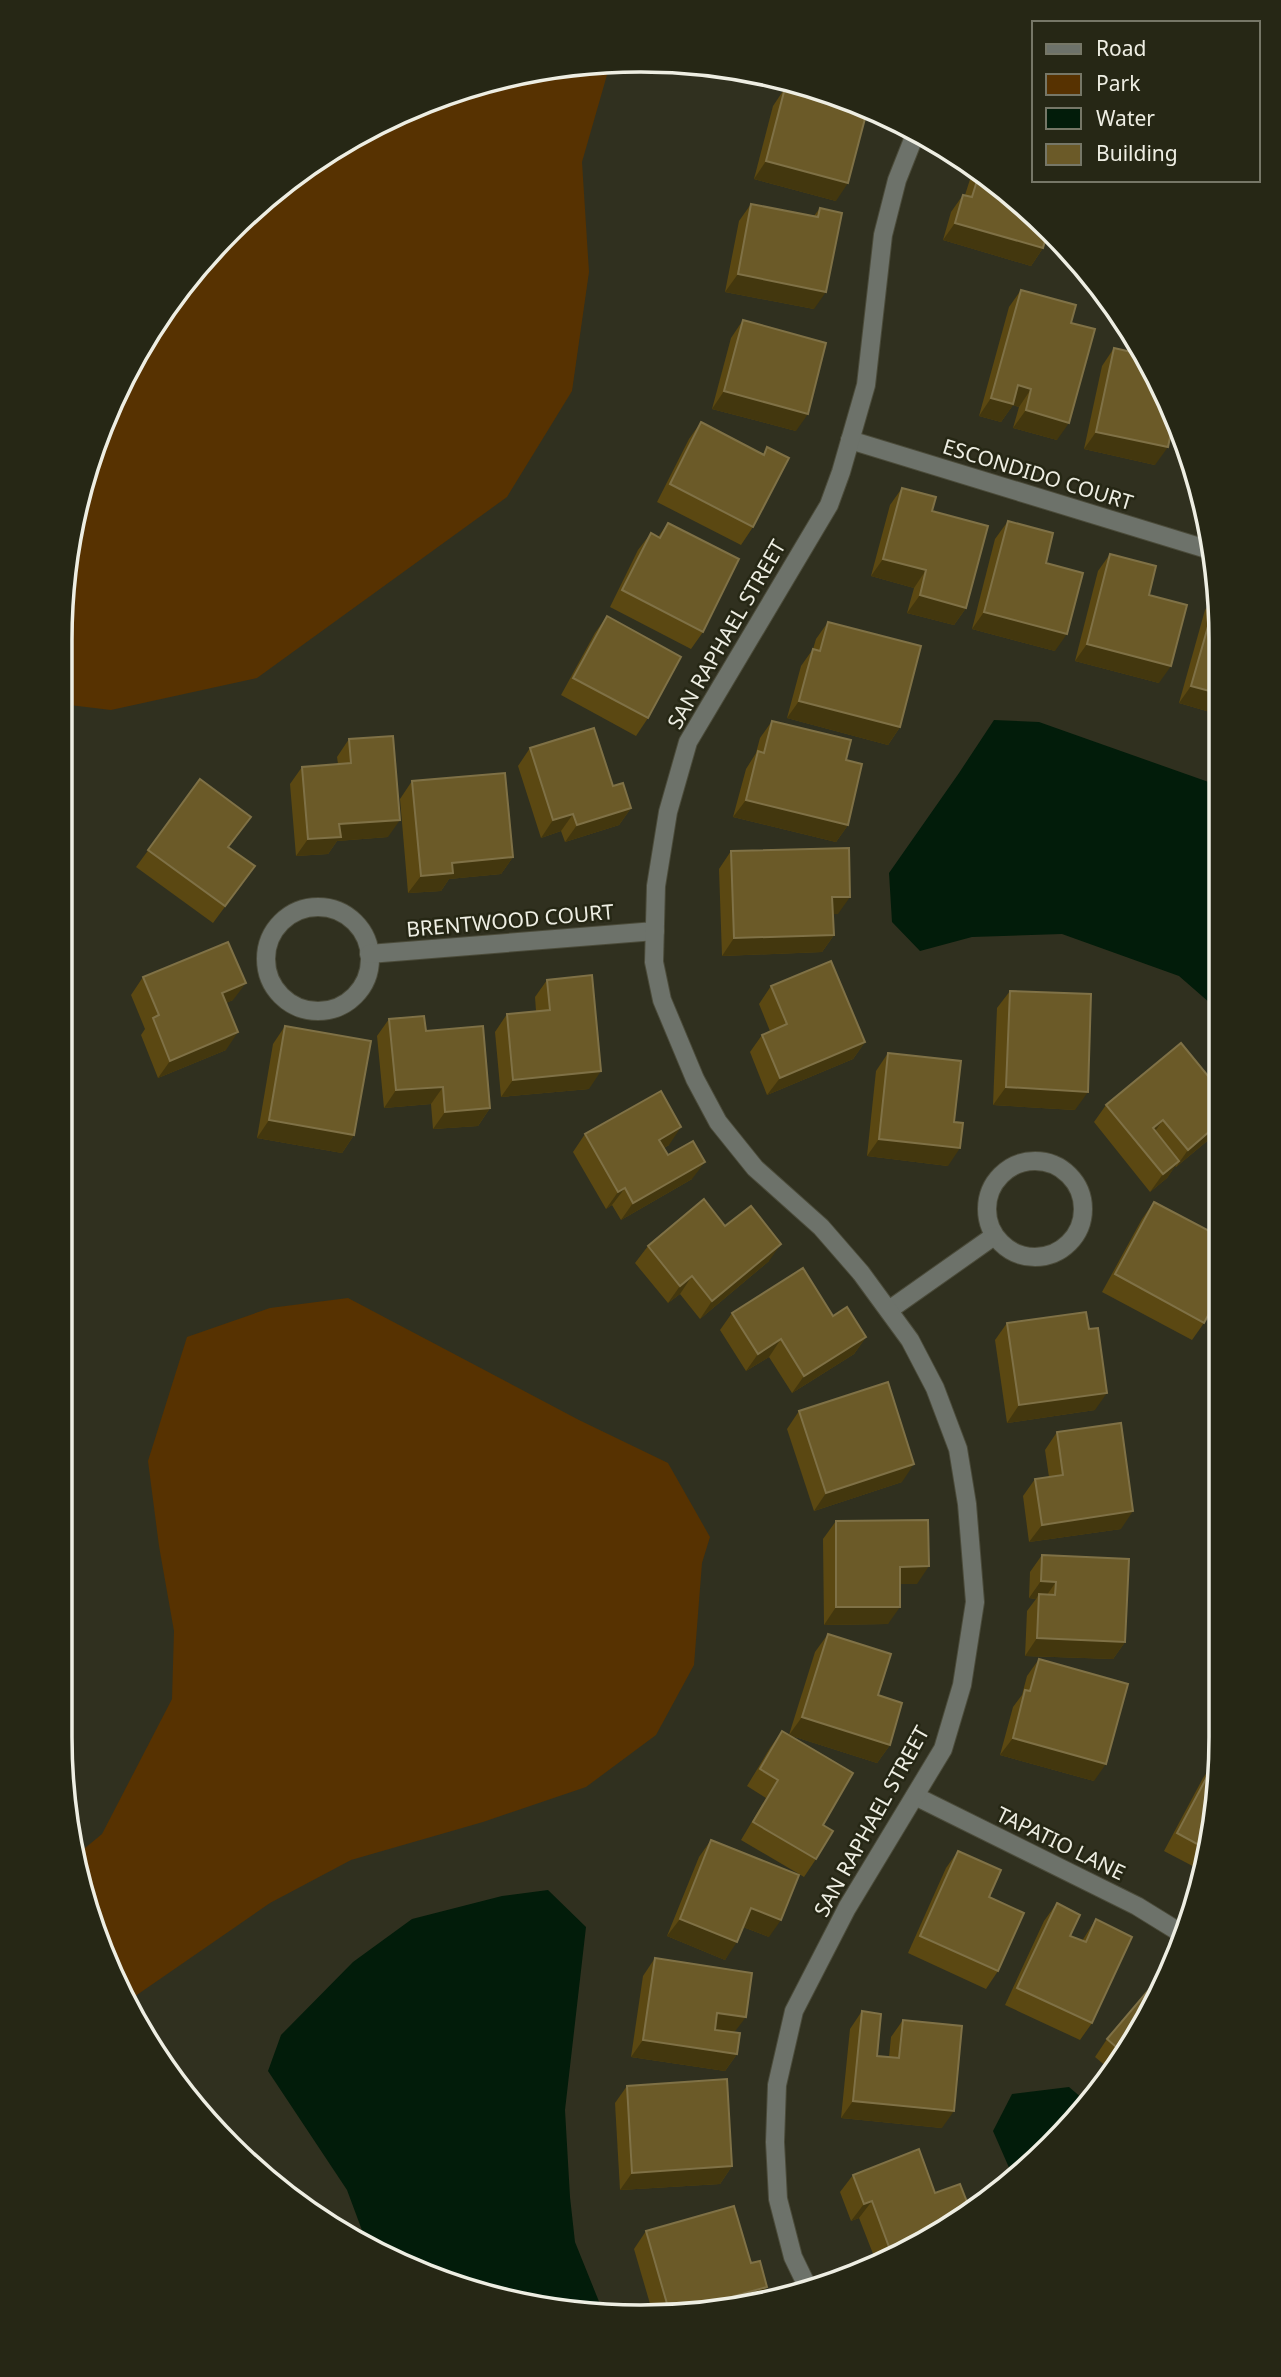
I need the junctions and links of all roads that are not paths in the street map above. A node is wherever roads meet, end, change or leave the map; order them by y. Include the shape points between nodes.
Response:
1 (912, 141) edge
2 (850, 440) junction
3 (1201, 547) edge
4 (655, 931) junction
5 (369, 954) junction
6 (994, 1236) junction
7 (889, 1310) junction
8 (915, 1796) junction
9 (1175, 1930) edge
10 (804, 2281) edge

1 - 2 street, SAN RAPHAEL STREET via 883,235 866,386
2 - 3 street, ESCONDIDO COURT
2 - 4 street, SAN RAPHAEL STREET via 829,505 688,741 668,812 656,886
4 - 5 street, BRENTWOOD COURT
4 - 7 street, SAN RAPHAEL STREET via 654,962 662,1000 718,1122 755,1168 821,1227
5 - 5 street via 361,928 348,915 310,907 279,924 266,955 276,990 306,1010 321,1011 354,998 365,983
6 - 6 street via 1021,1256 1044,1257 1059,1251 1081,1225 1083,1208 1073,1178 1044,1161 1009,1167 996,1178 986,1204
6 - 7 street
7 - 8 street, SAN RAPHAEL STREET via 911,1340 935,1388 958,1450 975,1602 962,1685 943,1749
8 - 9 street, TAPATIO LANE via 1137,1906
8 - 10 street, SAN RAPHAEL STREET via 847,1908 794,2011 777,2085 778,2199 793,2257

